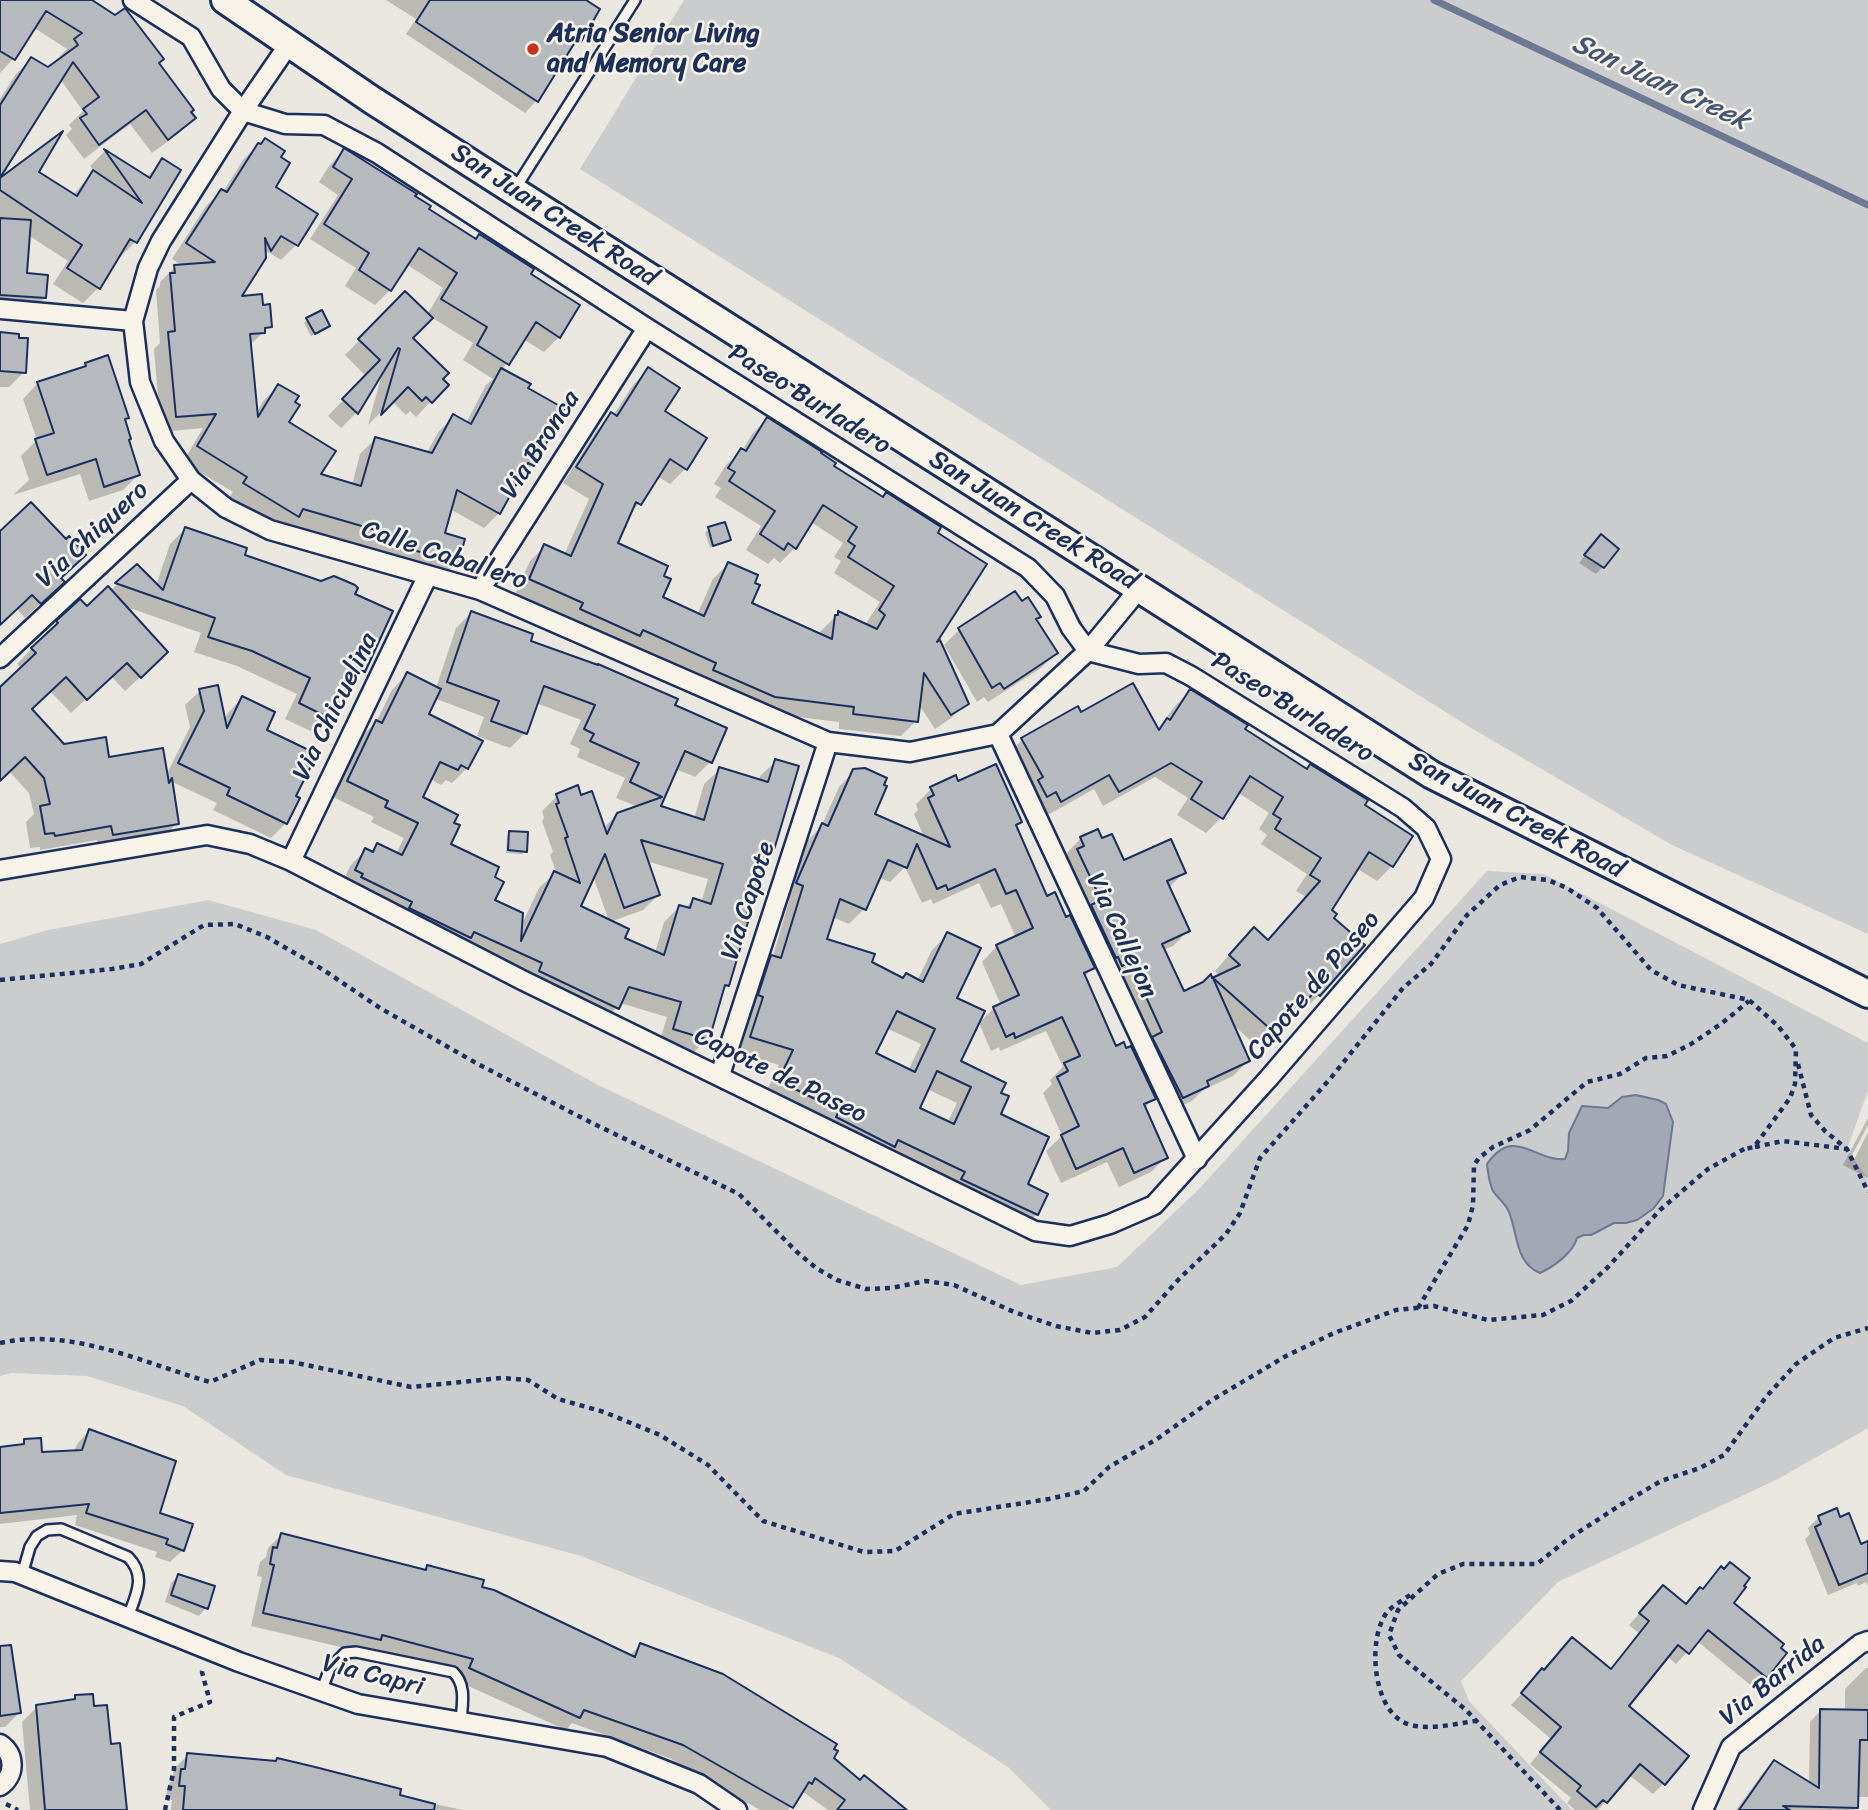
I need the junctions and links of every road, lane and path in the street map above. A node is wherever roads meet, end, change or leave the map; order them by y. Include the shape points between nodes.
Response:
1 (133, 0) edge
2 (225, 0) edge
3 (635, 0) edge
4 (289, 44) junction
5 (243, 111) junction
6 (514, 191) junction
7 (0, 309) edge
8 (133, 321) junction
9 (647, 328) junction
10 (191, 480) junction
11 (428, 575) junction
12 (1139, 589) junction
13 (480, 590) junction
14 (1088, 651) junction
15 (0, 658) edge
16 (998, 734) junction
17 (828, 742) junction
18 (291, 861) junction
19 (0, 870) edge
20 (1424, 898) joint
21 (0, 980) edge
22 (1868, 994) edge
23 (1749, 1000) junction
24 (1796, 1049) junction
25 (720, 1076) junction
26 (1754, 1147) junction
27 (1847, 1149) junction
28 (1197, 1159) junction
29 (1868, 1192) edge
30 (1418, 1307) junction
31 (1868, 1328) edge
32 (0, 1343) edge
33 (0, 1571) edge
34 (1438, 1574) junction
35 (22, 1575) junction
36 (128, 1617) junction
37 (1868, 1641) edge
38 (206, 1649) junction
39 (321, 1692) junction
40 (1476, 1721) junction
41 (461, 1723) junction
42 (0, 1744) edge
43 (0, 1786) edge
44 (165, 1810) edge
45 (737, 1810) edge
46 (1560, 1810) edge
47 (1703, 1810) edge

1 - 5 street, Paseo Burladero via 191,37 221,89
2 - 4 main road, San Juan Creek Road
3 - 6 lane
4 - 5 street, Calle Caballero
4 - 6 main road, San Juan Creek Road
5 - 8 street, Calle Caballero via 162,241 148,268
5 - 9 street, Paseo Burladero via 285,124 324,125 346,136
6 - 12 main road, San Juan Creek Road
7 - 8 street
8 - 10 street, Calle Caballero via 140,382 164,441
9 - 13 street, Via Bronca
9 - 14 street, Paseo Burladero via 1028,568 1055,596 1070,628
10 - 11 street, Calle Caballero via 226,508 270,530
10 - 15 street, Via Chiquero
11 - 13 street, Calle Caballero
11 - 18 street, Via Chicuelina
12 - 14 street
12 - 22 main road, San Juan Creek Road via 1432,775
13 - 17 street, Calle Caballero
14 - 16 street
14 - 20 street, Paseo Burladero via 1139,664 1166,663 1403,808 1426,828 1441,859
16 - 17 street, Calle Caballero via 910,752
16 - 28 street, Via Callejon
17 - 25 street, Via Capote
18 - 19 street, Capote de Paseo via 250,844 207,835
18 - 25 street, Capote de Paseo
20 - 28 street, Capote de Paseo
21 - 23 path via 141,964 204,925 235,924 300,956 476,1063 739,1194 797,1252 838,1280 866,1289 926,1281 954,1285 1014,1312 1092,1333 1120,1331 1145,1317 1226,1234 1240,1213 1260,1158 1403,988 1432,964 1467,915 1500,885 1520,877 1567,888 1597,908 1651,970 1678,985
23 - 24 path
23 - 30 path via 1691,1044 1667,1056 1646,1058 1620,1074 1587,1082 1530,1130 1479,1158 1474,1165 1468,1225
24 - 26 path via 1790,1098
24 - 27 path via 1811,1115
25 - 28 street, Capote de Paseo via 1035,1231 1070,1236 1143,1210 1154,1205
26 - 27 path via 1783,1141
26 - 30 path via 1708,1169 1660,1210 1572,1301 1543,1315 1488,1320 1434,1306
27 - 29 path
30 - 32 path via 1396,1310 1334,1333 1286,1356 1109,1467 1084,1491 954,1514 895,1551 864,1552 763,1521 708,1465 660,1435 558,1399 528,1380 500,1378 411,1387 292,1362 260,1360 210,1382 77,1343 30,1338
31 - 34 path via 1834,1338 1796,1364 1724,1455 1661,1481 1568,1539 1537,1564 1463,1564
33 - 35 street, Via Capri
34 - 40 path via 1398,1610 1389,1635 1399,1656
34 - 40 path via 1387,1612 1374,1665 1382,1695 1393,1713 1408,1724 1437,1727
35 - 36 street, Via Capri
35 - 36 lane via 37,1536 61,1529 135,1564 140,1585
36 - 38 street, Via Capri
37 - 47 street, Via Barrida via 1731,1748
38 - 39 street, Via Capri
38 - 44 path via 201,1672 210,1702 174,1717 174,1769
39 - 41 street, Via Capri via 358,1704
39 - 41 lane via 330,1668 345,1653 453,1672 462,1687
40 - 46 path
41 - 45 street, Via Capri via 607,1747 699,1784
42 - 43 street via 9,1752 12,1765 8,1780

